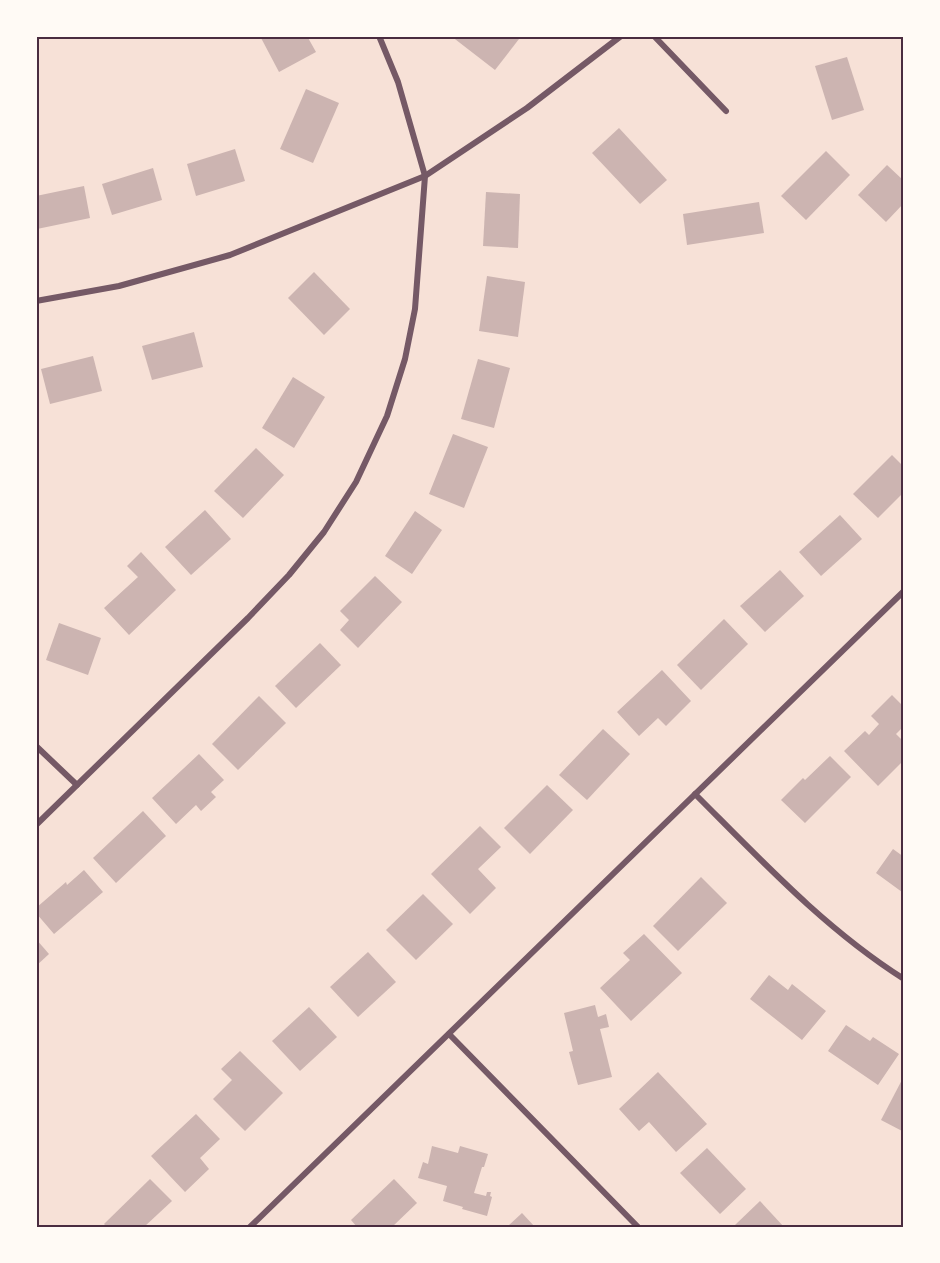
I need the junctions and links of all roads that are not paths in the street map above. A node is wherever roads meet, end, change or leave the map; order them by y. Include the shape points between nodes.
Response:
1 (379, 36) edge
2 (621, 36) edge
3 (654, 36) edge
4 (726, 111) dead end
5 (425, 176) junction
6 (36, 301) edge
7 (904, 591) edge
8 (36, 746) edge
9 (77, 785) junction
10 (695, 794) junction
11 (36, 825) edge
12 (904, 979) edge
13 (450, 1034) junction
14 (250, 1227) edge
15 (638, 1227) edge

1 - 5 street via 398,82
2 - 5 street via 527,108
3 - 4 street
5 - 6 street via 230,255 118,286
5 - 9 street via 414,309 405,359 387,416 356,482 324,532 289,575
7 - 10 street
8 - 9 street
9 - 11 street
10 - 12 street via 807,905 875,961
10 - 13 street
13 - 14 street
13 - 15 street

